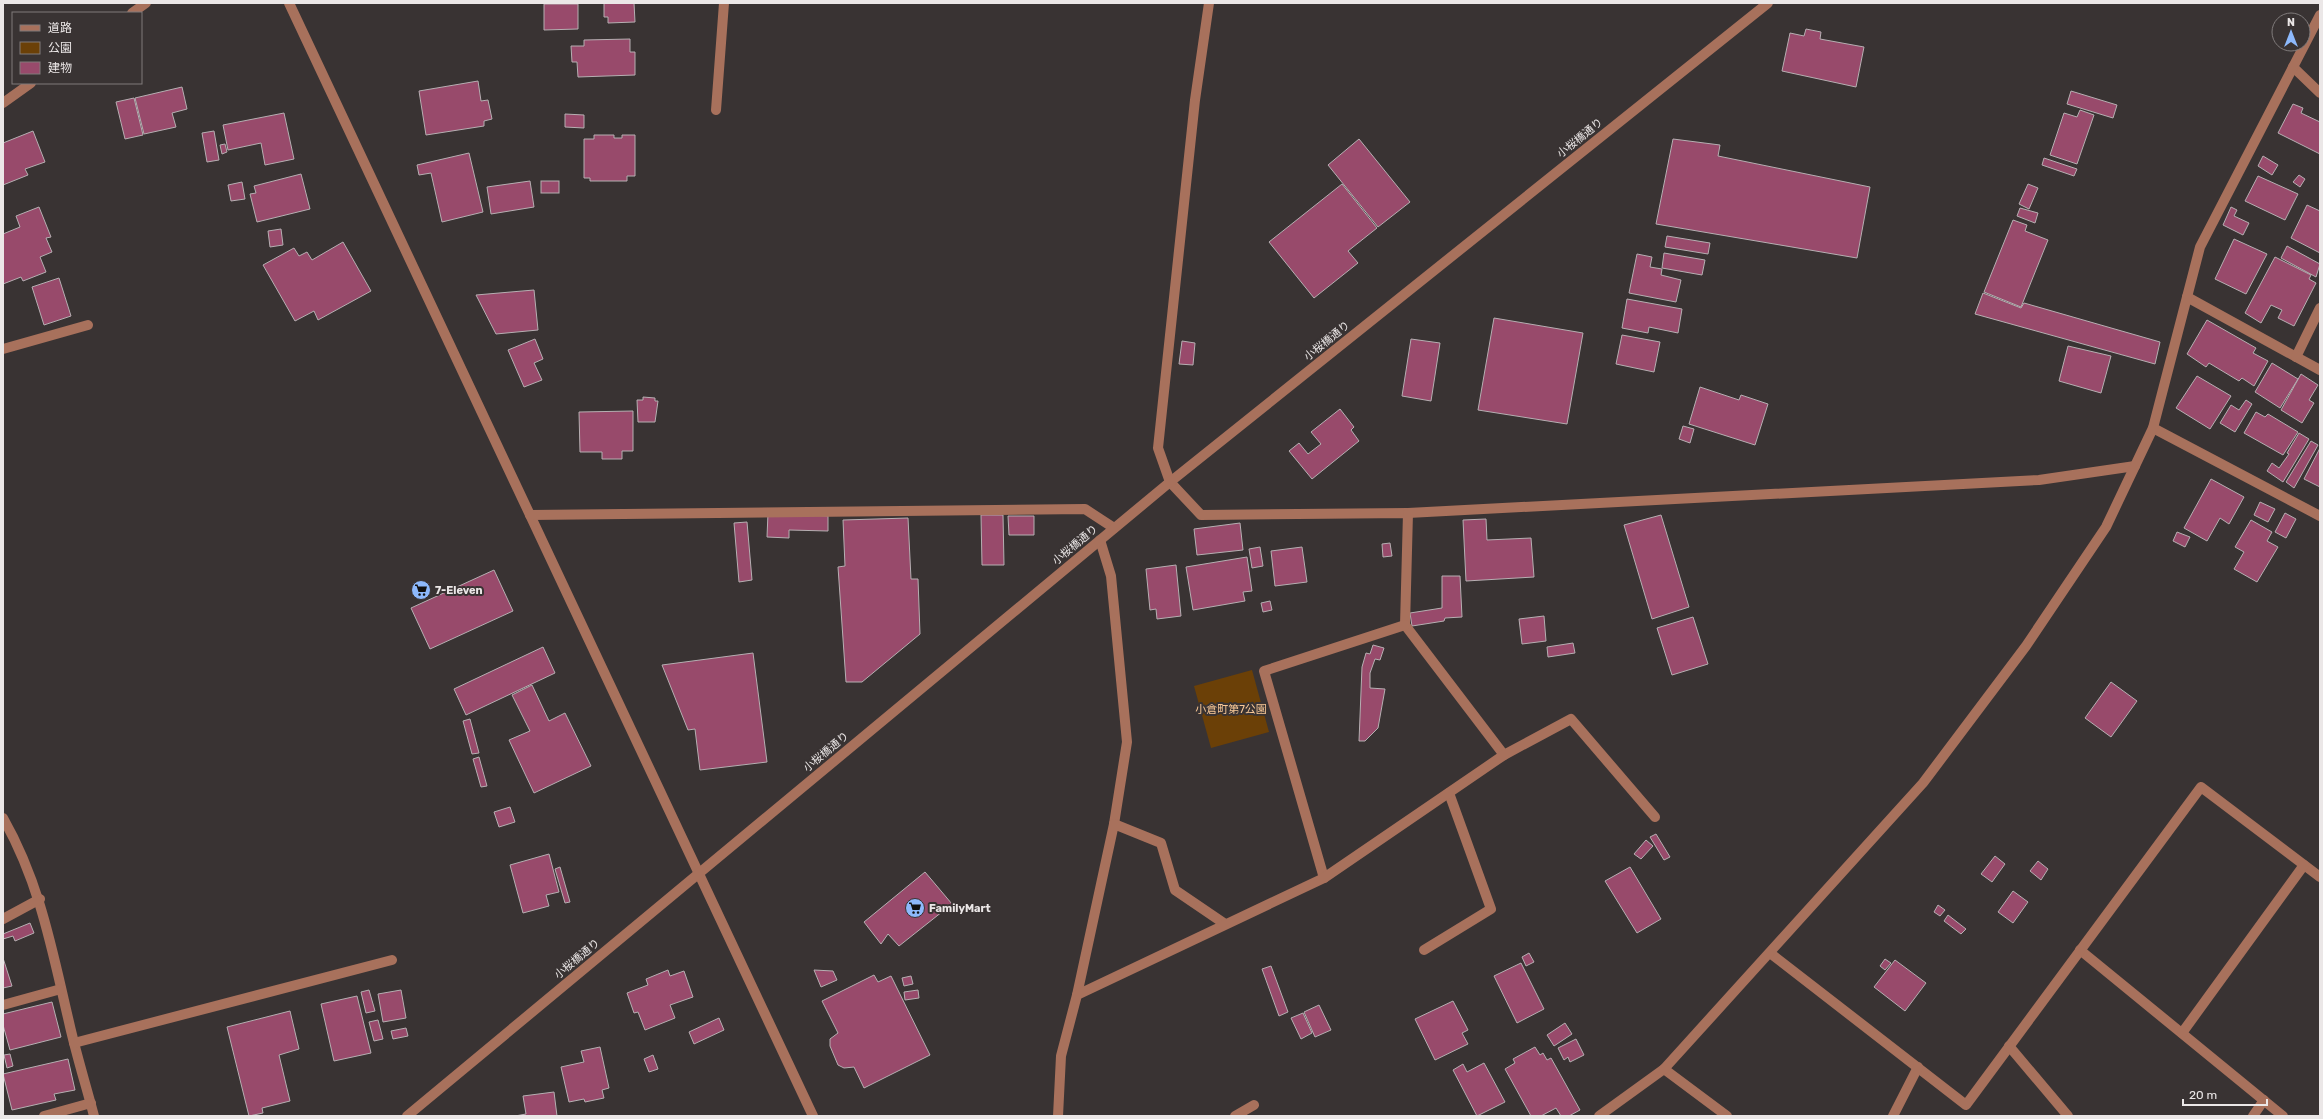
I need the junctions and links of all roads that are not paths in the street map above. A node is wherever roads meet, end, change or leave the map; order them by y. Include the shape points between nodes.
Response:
1 (146, 3) edge
2 (289, 3) edge
3 (724, 3) edge
4 (1208, 3) edge
5 (1768, 3) edge
6 (133, 12) edge
7 (2320, 15) edge
8 (2293, 67) junction
9 (30, 84) edge
10 (2320, 93) edge
11 (3, 103) edge
12 (716, 110) dead end
13 (2187, 297) junction
14 (2320, 308) edge
15 (88, 325) dead end
16 (3, 349) edge
17 (2296, 357) junction
18 (2320, 370) edge
19 (2153, 428) junction
20 (2135, 466) junction
21 (1170, 482) junction
22 (1408, 513) junction
23 (530, 515) junction
24 (2320, 516) edge
25 (1114, 528) junction
26 (1100, 540) junction
27 (1405, 625) junction
28 (1504, 755) junction
29 (1449, 793) junction
30 (1654, 817) dead end
31 (3, 818) edge
32 (1114, 824) junction
33 (2304, 865) junction
34 (699, 874) junction
35 (2320, 877) edge
36 (1324, 878) junction
37 (40, 899) junction
38 (3, 919) edge
39 (1225, 924) junction
40 (1424, 950) dead end
41 (2080, 950) junction
42 (1770, 953) junction
43 (392, 960) dead end
44 (61, 988) junction
45 (1076, 995) junction
46 (3, 1004) edge
47 (2182, 1034) junction
48 (74, 1043) junction
49 (2009, 1046) junction
50 (1918, 1067) junction
51 (1664, 1069) junction
52 (2264, 1100) junction
53 (91, 1103) junction
54 (1254, 1105) dead end
55 (44, 1116) edge
56 (94, 1116) edge
57 (407, 1116) edge
58 (813, 1116) edge
59 (1058, 1116) edge
60 (1235, 1116) edge
61 (1599, 1116) edge
62 (1727, 1116) edge
63 (1893, 1116) edge
64 (2068, 1116) edge
65 (2253, 1116) edge
66 (2284, 1116) edge

1 - 6 street
2 - 23 street
3 - 12 street
4 - 21 street via 1195,100 1158,448
5 - 21 street, 小桜橋通り
7 - 8 street
8 - 10 street
8 - 13 street via 2200,247
9 - 11 street
13 - 17 street
13 - 19 street
14 - 17 street
15 - 16 street
17 - 18 street
19 - 20 street
19 - 24 street
20 - 22 street via 2039,480
20 - 42 street via 2106,527 2026,646 1923,784
21 - 22 street via 1201,515
21 - 25 street, 小桜橋通り
22 - 27 street
23 - 25 street via 1085,509
23 - 34 street
25 - 26 street, 小桜橋通り
26 - 32 street via 1111,576 1127,742
26 - 34 street, 小桜橋通り
27 - 28 street
27 - 36 street via 1264,671
28 - 29 street
28 - 30 street via 1571,719
29 - 36 street
29 - 40 street via 1491,909
31 - 37 street
32 - 39 street via 1161,843 1175,890
32 - 45 street
33 - 35 street
33 - 41 street via 2201,787
33 - 47 street
34 - 57 street, 小桜橋通り
34 - 58 street
36 - 39 street
37 - 38 street
37 - 44 street
39 - 45 street
41 - 47 street
41 - 49 street
42 - 50 street
42 - 51 street
43 - 48 street
44 - 46 street
44 - 48 street
45 - 59 street via 1061,1056
47 - 52 street
48 - 53 street
49 - 50 street via 1966,1105
49 - 64 street
50 - 63 street
51 - 61 street
51 - 62 street
52 - 65 street
52 - 66 street
53 - 55 street
53 - 56 street
54 - 60 street

